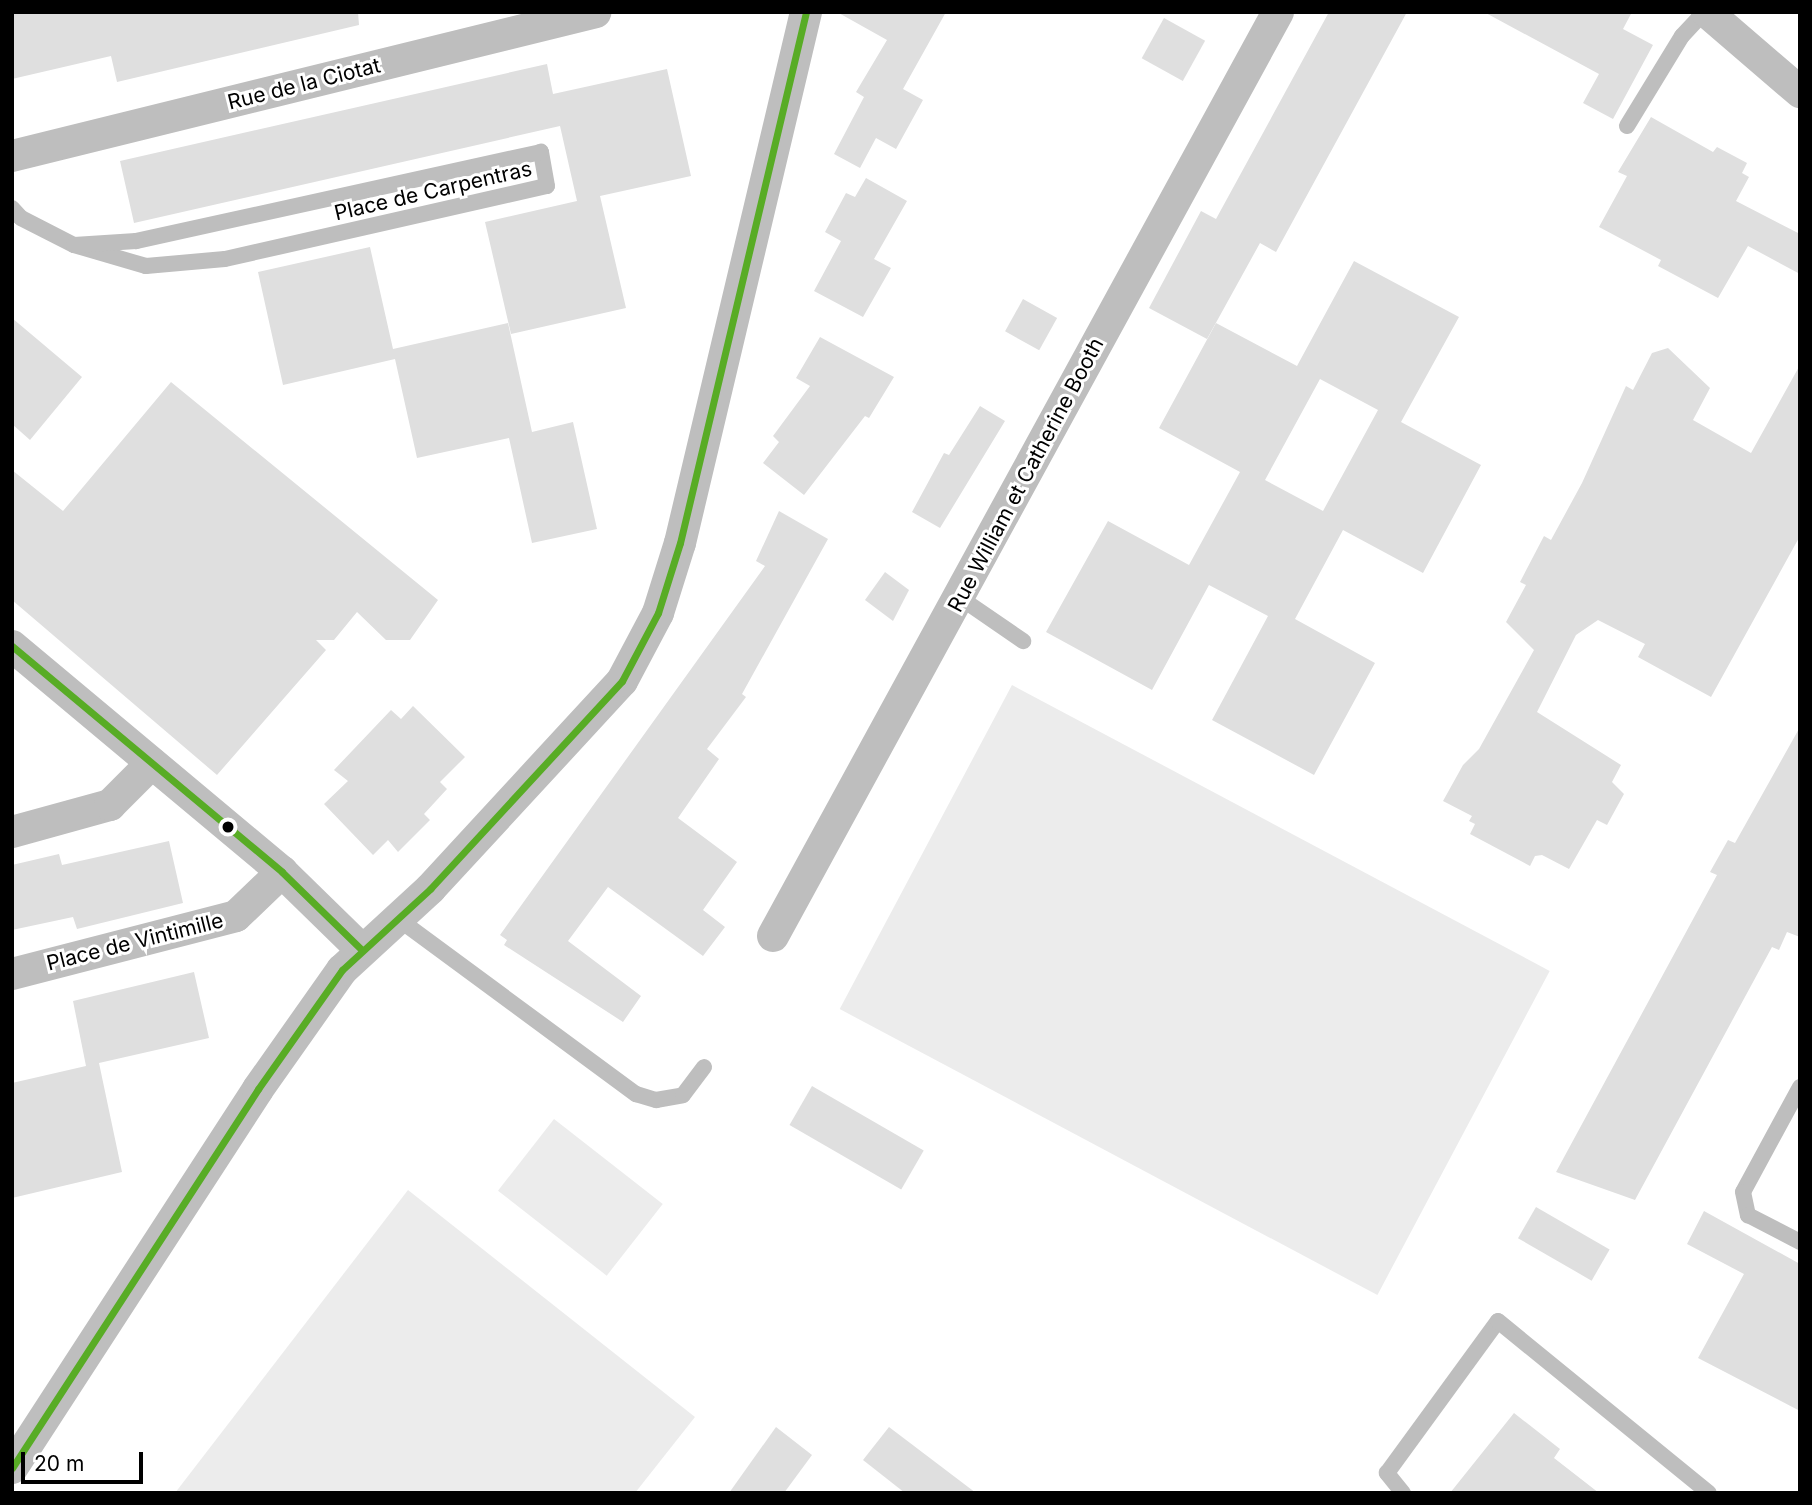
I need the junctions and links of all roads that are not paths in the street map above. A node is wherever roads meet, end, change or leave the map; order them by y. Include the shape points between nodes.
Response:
1 (596, 12) edge
2 (806, 12) edge
3 (1278, 12) edge
4 (1705, 12) edge
5 (1800, 92) edge
6 (1627, 126) dead end
7 (12, 156) edge
8 (12, 208) edge
9 (74, 245) junction
10 (959, 597) junction
11 (1023, 641) dead end
12 (12, 646) edge
13 (152, 763) junction
14 (12, 832) edge
15 (282, 872) junction
16 (397, 918) junction
17 (773, 936) dead end
18 (362, 950) junction
19 (12, 974) edge
20 (704, 1067) dead end
21 (1798, 1096) edge
22 (1800, 1242) edge
23 (12, 1468) edge
24 (1403, 1493) edge
25 (1709, 1493) edge

1 - 7 street, Rue de la Ciotat
2 - 16 street via 680,543 659,613 622,681 529,786
3 - 10 street, Rue William et Catherine Booth
4 - 5 street
4 - 6 lane via 1675,46
8 - 9 lane, Place de Carpentras via 21,218
9 - 9 lane, Place de Carpentras via 136,241 541,152 547,186 225,259 146,265
10 - 11 lane
10 - 17 street, Rue William et Catherine Booth
12 - 13 street
13 - 14 street via 110,805
13 - 15 street
15 - 18 street
15 - 19 street, Place de Vintimille via 236,916
16 - 18 street
16 - 20 lane via 636,1094 656,1100 683,1095
18 - 23 street via 342,970 258,1089
21 - 22 lane via 1743,1192 1748,1214
24 - 25 lane via 1387,1473 1498,1321

